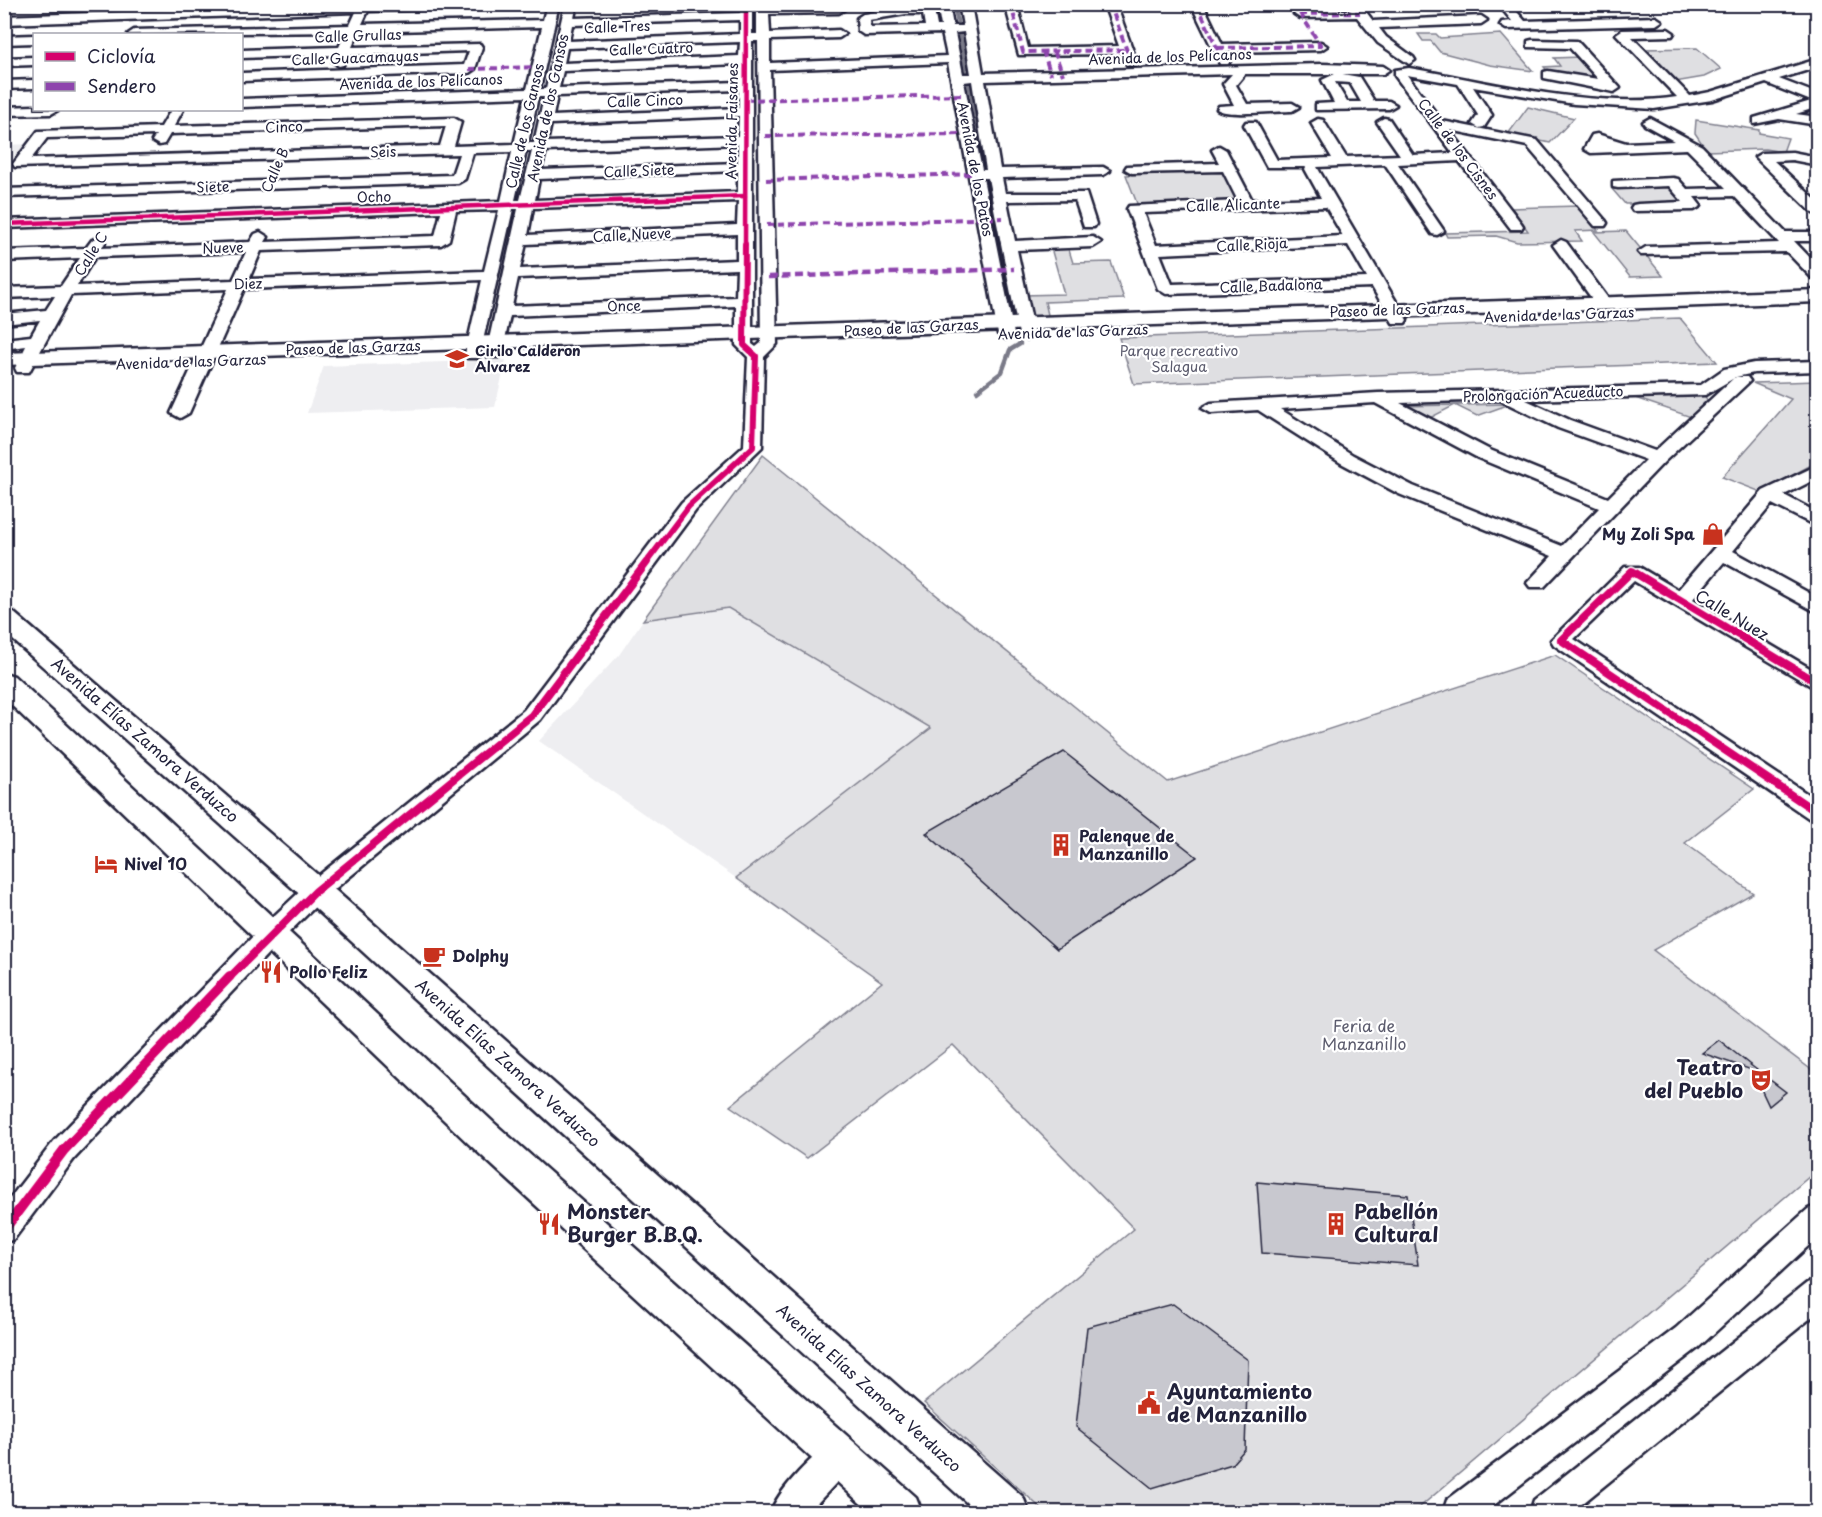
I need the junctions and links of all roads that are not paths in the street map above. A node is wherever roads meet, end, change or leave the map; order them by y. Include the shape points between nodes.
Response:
1 (475, 4) edge
2 (554, 4) edge
3 (571, 4) edge
4 (943, 4) edge
5 (965, 4) edge
6 (1011, 4) edge
7 (1110, 4) edge
8 (1197, 4) edge
9 (1503, 4) edge
10 (1809, 4) edge
11 (365, 6) edge
12 (763, 8) edge
13 (1818, 8) edge
14 (166, 9) edge
15 (839, 9) dead end
16 (1297, 9) edge
17 (1356, 9) edge
18 (746, 10) edge
19 (1597, 10) dead end
20 (4, 20) edge
21 (1481, 20) dead end
22 (1656, 21) dead end
23 (567, 22) junction
24 (1610, 22) junction
25 (549, 23) junction
26 (1370, 25) junction
27 (1506, 25) dead end
28 (1522, 25) junction
29 (969, 28) junction
30 (354, 29) junction
31 (931, 29) junction
32 (948, 29) junction
33 (149, 33) edge
34 (189, 33) edge
35 (1668, 33) dead end
36 (839, 34) dead end
37 (764, 36) junction
38 (746, 37) junction
39 (33, 39) edge
40 (4, 40) edge
41 (1532, 44) dead end
42 (562, 45) junction
43 (1218, 48) junction
44 (344, 51) junction
45 (1048, 51) junction
46 (243, 54) edge
47 (1379, 56) junction
48 (954, 59) junction
49 (746, 60) junction
50 (33, 61) edge
51 (4, 62) edge
52 (1818, 63) edge
53 (1407, 66) junction
54 (557, 67) junction
55 (764, 67) junction
56 (470, 69) joint
57 (1233, 69) junction
58 (1331, 70) junction
59 (334, 74) junction
60 (1057, 75) junction
61 (1548, 75) dead end
62 (243, 76) edge
63 (978, 77) junction
64 (957, 78) junction
65 (1767, 79) junction
66 (1462, 80) junction
67 (33, 84) edge
68 (4, 85) edge
69 (1610, 85) junction
70 (746, 86) junction
71 (1503, 86) junction
72 (551, 92) junction
73 (533, 93) junction
74 (1712, 96) junction
75 (1686, 99) junction
76 (322, 100) junction
77 (1574, 100) junction
78 (1818, 101) edge
79 (243, 103) edge
80 (1627, 103) junction
81 (1370, 105) junction
82 (1389, 105) dead end
83 (1651, 105) junction
84 (1342, 106) junction
85 (1292, 107) dead end
86 (1321, 107) dead end
87 (1275, 108) junction
88 (1243, 109) junction
89 (33, 110) edge
90 (1224, 110) dead end
91 (4, 111) edge
92 (176, 111) edge
93 (745, 112) junction
94 (1778, 115) junction
95 (546, 120) junction
96 (1645, 120) junction
97 (1760, 121) dead end
98 (1818, 121) edge
99 (1384, 122) dead end
100 (1683, 122) junction
101 (1318, 123) dead end
102 (1439, 124) junction
103 (1479, 124) dead end
104 (1251, 125) dead end
105 (310, 126) junction
106 (166, 130) junction
107 (745, 140) junction
108 (540, 146) junction
109 (1693, 146) junction
110 (520, 147) junction
111 (1623, 147) dead end
112 (467, 149) junction
113 (447, 150) junction
114 (1220, 150) dead end
115 (297, 155) junction
116 (1464, 157) junction
117 (1409, 159) junction
118 (147, 160) junction
119 (1389, 160) junction
120 (1818, 161) edge
121 (1341, 162) junction
122 (20, 164) joint
123 (745, 167) junction
124 (1228, 167) junction
125 (1312, 169) dead end
126 (1132, 170) dead end
127 (1103, 171) dead end
128 (975, 174) junction
129 (994, 174) junction
130 (533, 175) junction
131 (431, 180) junction
132 (284, 184) junction
133 (1618, 184) dead end
134 (129, 189) junction
135 (1736, 190) junction
136 (1681, 192) junction
137 (4, 193) edge
138 (745, 196) junction
139 (999, 197) junction
140 (1332, 202) junction
141 (527, 204) junction
142 (507, 205) junction
143 (1247, 205) junction
144 (450, 207) junction
145 (1638, 207) dead end
146 (424, 208) junction
147 (1817, 210) edge
148 (270, 214) junction
149 (112, 220) junction
150 (1600, 223) dead end
151 (4, 224) edge
152 (1089, 224) dead end
153 (1516, 226) dead end
154 (744, 230) junction
155 (1437, 231) dead end
156 (1818, 236) edge
157 (519, 240) junction
158 (1353, 240) junction
159 (413, 241) junction
160 (1818, 241) edge
161 (1093, 242) dead end
162 (1786, 242) junction
163 (1561, 245) dead end
164 (1009, 246) junction
165 (255, 247) junction
166 (1150, 250) junction
167 (1646, 252) dead end
168 (90, 253) junction
169 (4, 256) edge
170 (744, 264) junction
171 (512, 274) junction
172 (491, 275) junction
173 (1818, 275) edge
174 (400, 278) junction
175 (1377, 282) junction
176 (238, 284) junction
177 (68, 290) junction
178 (4, 293) edge
179 (1818, 296) edge
180 (744, 301) junction
181 (1604, 304) junction
182 (1818, 306) edge
183 (503, 311) junction
184 (51, 314) junction
185 (1396, 315) junction
186 (4, 319) edge
187 (1026, 328) junction
188 (1005, 329) junction
189 (756, 343) junction
190 (4, 344) edge
191 (495, 348) junction
192 (474, 349) junction
193 (205, 357) junction
194 (20, 359) edge
195 (1818, 366) edge
196 (1787, 372) junction
197 (1818, 376) edge
198 (1728, 383) junction
199 (1502, 396) junction
200 (1378, 398) junction
201 (1262, 405) junction
202 (1210, 408) dead end
203 (180, 413) dead end
204 (1658, 458) junction
205 (1818, 470) edge
206 (1770, 495) junction
207 (1611, 506) junction
208 (1818, 521) edge
209 (1720, 551) junction
210 (1565, 554) junction
211 (1537, 584) dead end
212 (1681, 600) junction
213 (1818, 607) edge
214 (4, 618) edge
215 (4, 682) edge
216 (1818, 683) edge
217 (1813, 804) edge
218 (316, 891) junction
219 (270, 935) junction
220 (1818, 1218) edge
221 (4, 1230) edge
222 (1818, 1293) edge
223 (837, 1457) junction
224 (787, 1512) edge
225 (901, 1512) edge
226 (1008, 1512) edge
227 (1459, 1512) edge
228 (1546, 1512) edge

1 - 11 street
2 - 25 street, Calle de los Gansos
3 - 23 street, Avenida de los Gansos
4 - 32 street, Avenida de los Patos
5 - 29 street, Avenida de los Patos
6 - 45 street via 1023,52
7 - 45 street via 1129,56
8 - 43 street
9 - 28 street
10 - 13 street
11 - 14 street
11 - 30 street, Calle B
12 - 15 street
12 - 37 street, Avenida Faisanes
14 - 20 street
14 - 33 street
16 - 17 street
16 - 43 street via 1322,47
17 - 26 street
18 - 23 street
18 - 38 street, Avenida Faisanes
19 - 24 street
21 - 26 street
22 - 24 street
23 - 42 street, Avenida de los Gansos
24 - 28 street
25 - 30 street via 484,20
25 - 73 street, Calle de los Gansos
26 - 47 street
27 - 28 street
29 - 32 street
29 - 63 street, Avenida de los Patos
30 - 34 street
30 - 44 street, Calle B
31 - 31 street via 864,31 863,18 928,10
31 - 32 street
32 - 48 street, Avenida de los Patos
35 - 75 street via 1622,34
36 - 37 street, Calle Tres
37 - 38 street, Calle Tres
37 - 55 street, Avenida Faisanes
38 - 42 street, Calle Tres
38 - 49 street, Avenida Faisanes
39 - 40 street
41 - 69 street via 1573,44
42 - 54 street, Avenida de los Gansos
43 - 57 street
44 - 46 street, Calle Grullas
44 - 56 street, Calle Grullas via 476,47
44 - 59 street, Calle B
45 - 60 street
47 - 53 street, Avenida de los Pelícanos
47 - 53 street
47 - 58 street, Avenida de los Pelícanos
48 - 55 street
48 - 64 street, Avenida de los Patos
49 - 54 street, Calle Cuatro
49 - 70 street, Avenida Faisanes
50 - 51 street
52 - 65 street
53 - 66 street
53 - 71 street
53 - 102 street, Calle de los Cisnes
54 - 72 street, Avenida de los Gansos
55 - 189 street, Avenida Faisanes
56 - 59 street, Calle Guacamayas
57 - 58 street, Avenida de los Pelícanos
57 - 60 street, Avenida de los Pelícanos
57 - 87 street via 1261,87
57 - 88 street via 1229,84
58 - 81 street via 1353,80
58 - 84 street via 1328,81
59 - 62 street, Calle Guacamayas
59 - 76 street, Calle B
60 - 63 street, Avenida de los Pelícanos
61 - 69 street
63 - 64 street, Avenida de los Pelícanos
63 - 129 street, Avenida de los Patos
64 - 128 street, Avenida de los Patos
65 - 74 street
65 - 78 street
66 - 71 street
66 - 103 street via 1484,112
67 - 68 street
69 - 80 street
70 - 72 street, Avenida de los Pelícanos
70 - 93 street, Avenida Faisanes
71 - 77 street
72 - 73 street, Avenida de los Pelícanos
72 - 95 street, Avenida de los Gansos
73 - 76 street, Avenida de los Pelícanos
73 - 110 street, Calle de los Gansos
74 - 75 street
74 - 100 street
75 - 83 street
76 - 79 street, Avenida de los Pelícanos
76 - 105 street, Calle B
77 - 80 street
77 - 96 street
78 - 94 street
80 - 83 street
81 - 82 street
81 - 84 street
83 - 96 street via 1635,110
83 - 100 street via 1676,110
84 - 86 street
85 - 87 street
87 - 88 street
88 - 90 street
89 - 91 street
92 - 106 street, Calle C
93 - 95 street, Calle Cinco
93 - 107 street, Avenida Faisanes
94 - 97 street
94 - 98 street
95 - 108 street, Avenida de los Gansos
96 - 100 street
96 - 109 street
99 - 117 street
100 - 109 street
101 - 121 street
102 - 116 street, Calle de los Cisnes
102 - 150 street via 1532,143
104 - 121 street via 1272,164
105 - 106 street, Cinco
105 - 113 street, Cinco via 453,122
105 - 115 street, Calle B
106 - 118 street, Calle C
106 - 122 street, Cinco via 43,134
107 - 108 street, Seis
107 - 123 street, Avenida Faisanes
108 - 110 street, Seis
108 - 130 street, Avenida de los Gansos
109 - 111 street
109 - 135 street
110 - 112 street, Seis
110 - 142 street, Calle de los Gansos
112 - 113 street, Seis
112 - 131 street, Siete via 458,179
113 - 115 street, Seis
114 - 124 street
115 - 118 street, Seis
115 - 132 street, Calle B
116 - 117 street
116 - 153 street, Calle de los Cisnes
117 - 119 street
118 - 122 street, Seis
118 - 134 street, Calle C
119 - 121 street
119 - 155 street
120 - 147 street via 1792,156 1762,157
123 - 130 street, Calle Siete
123 - 138 street, Avenida Faisanes
124 - 126 street
124 - 143 street
125 - 140 street
127 - 129 street
128 - 129 street
128 - 188 street, Avenida de los Patos
129 - 139 street, Avenida de los Patos
130 - 141 street, Avenida de los Gansos
131 - 132 street, Siete
131 - 146 street
132 - 134 street, Siete
132 - 148 street, Calle B
133 - 136 street via 1673,182
134 - 137 street, Siete
134 - 149 street, Calle C
135 - 136 street
135 - 162 street
136 - 145 street via 1694,206
138 - 141 street, Ocho
138 - 154 street, Avenida Faisanes
139 - 152 street via 1081,196
139 - 164 street, Avenida de los Patos
140 - 143 street, Calle Alicante
140 - 158 street
141 - 142 street, Ocho
141 - 157 street, Avenida de los Gansos
142 - 144 street, Ocho
142 - 172 street, Calle de los Gansos
143 - 166 street, Calle Alicante via 1134,209
144 - 146 street, Ocho
144 - 159 street, Nueve via 441,240
146 - 148 street, Ocho
148 - 149 street, Ocho
148 - 165 street, Calle B
149 - 151 street, Ocho
149 - 168 street, Calle C
154 - 157 street, Calle Nueve
154 - 170 street, Avenida Faisanes
156 - 162 street
157 - 171 street, Avenida de los Gansos
158 - 166 street, Calle Rioja
158 - 175 street
159 - 165 street, Nueve
159 - 174 street
160 - 162 street
161 - 164 street
162 - 167 street
162 - 173 street
163 - 181 street
164 - 187 street, Avenida de los Patos
165 - 168 street, Nueve
165 - 176 street, Calle B
166 - 175 street, Calle Badalona via 1166,289
168 - 169 street, Nueve
168 - 177 street, Calle C
170 - 171 street
170 - 180 street, Avenida Faisanes
171 - 183 street, Avenida de los Gansos
172 - 174 street, Diez
172 - 192 street, Calle de los Gansos
174 - 176 street, Diez
175 - 185 street
176 - 177 street, Diez
176 - 193 street, Calle B
177 - 178 street, Diez
177 - 184 street, Calle C
179 - 181 main road, Paseo de las Garzas
180 - 183 street, Once
180 - 189 street, Avenida Faisanes
181 - 185 main road, Paseo de las Garzas
182 - 185 main road, Avenida de las Garzas
183 - 191 street, Avenida de los Gansos
184 - 186 street
184 - 194 street, Calle C
185 - 187 main road, Avenida de las Garzas
187 - 188 main road, Avenida de las Garzas
188 - 189 main road, Avenida de las Garzas
189 - 191 main road, Avenida de las Garzas
189 - 218 street via 753,447 689,506 532,715
190 - 194 street
191 - 192 main road, Avenida de las Garzas
192 - 193 main road, Avenida de las Garzas
193 - 194 main road, Avenida de las Garzas
193 - 203 street, Calle B
195 - 196 street, Prolongación Acueducto
196 - 197 street, Prolongación Acueducto
196 - 198 street, Prolongación Acueducto
198 - 199 street, Prolongación Acueducto via 1705,390
198 - 204 street, Prolongación Acueducto
199 - 200 street, Prolongación Acueducto
199 - 204 street via 1564,424
200 - 201 street, Prolongación Acueducto
200 - 207 street via 1484,454
201 - 202 street, Prolongación Acueducto
201 - 210 street via 1347,459 1406,490
204 - 207 street, Prolongación Acueducto
205 - 206 street
206 - 208 street
206 - 209 street
207 - 210 street, Prolongación Acueducto
209 - 212 street
209 - 213 street
210 - 211 street, Prolongación Acueducto
212 - 216 street, Calle Nuez
212 - 217 street, Calle Nuez via 1632,571 1561,640
214 - 218 main road, Avenida Elías Zamora Verduzco
215 - 219 main road
218 - 219 street
218 - 226 main road, Avenida Elías Zamora Verduzco
219 - 221 street via 64,1150
219 - 223 main road
220 - 227 street via 1687,1338
222 - 228 street
223 - 224 street
223 - 225 main road

